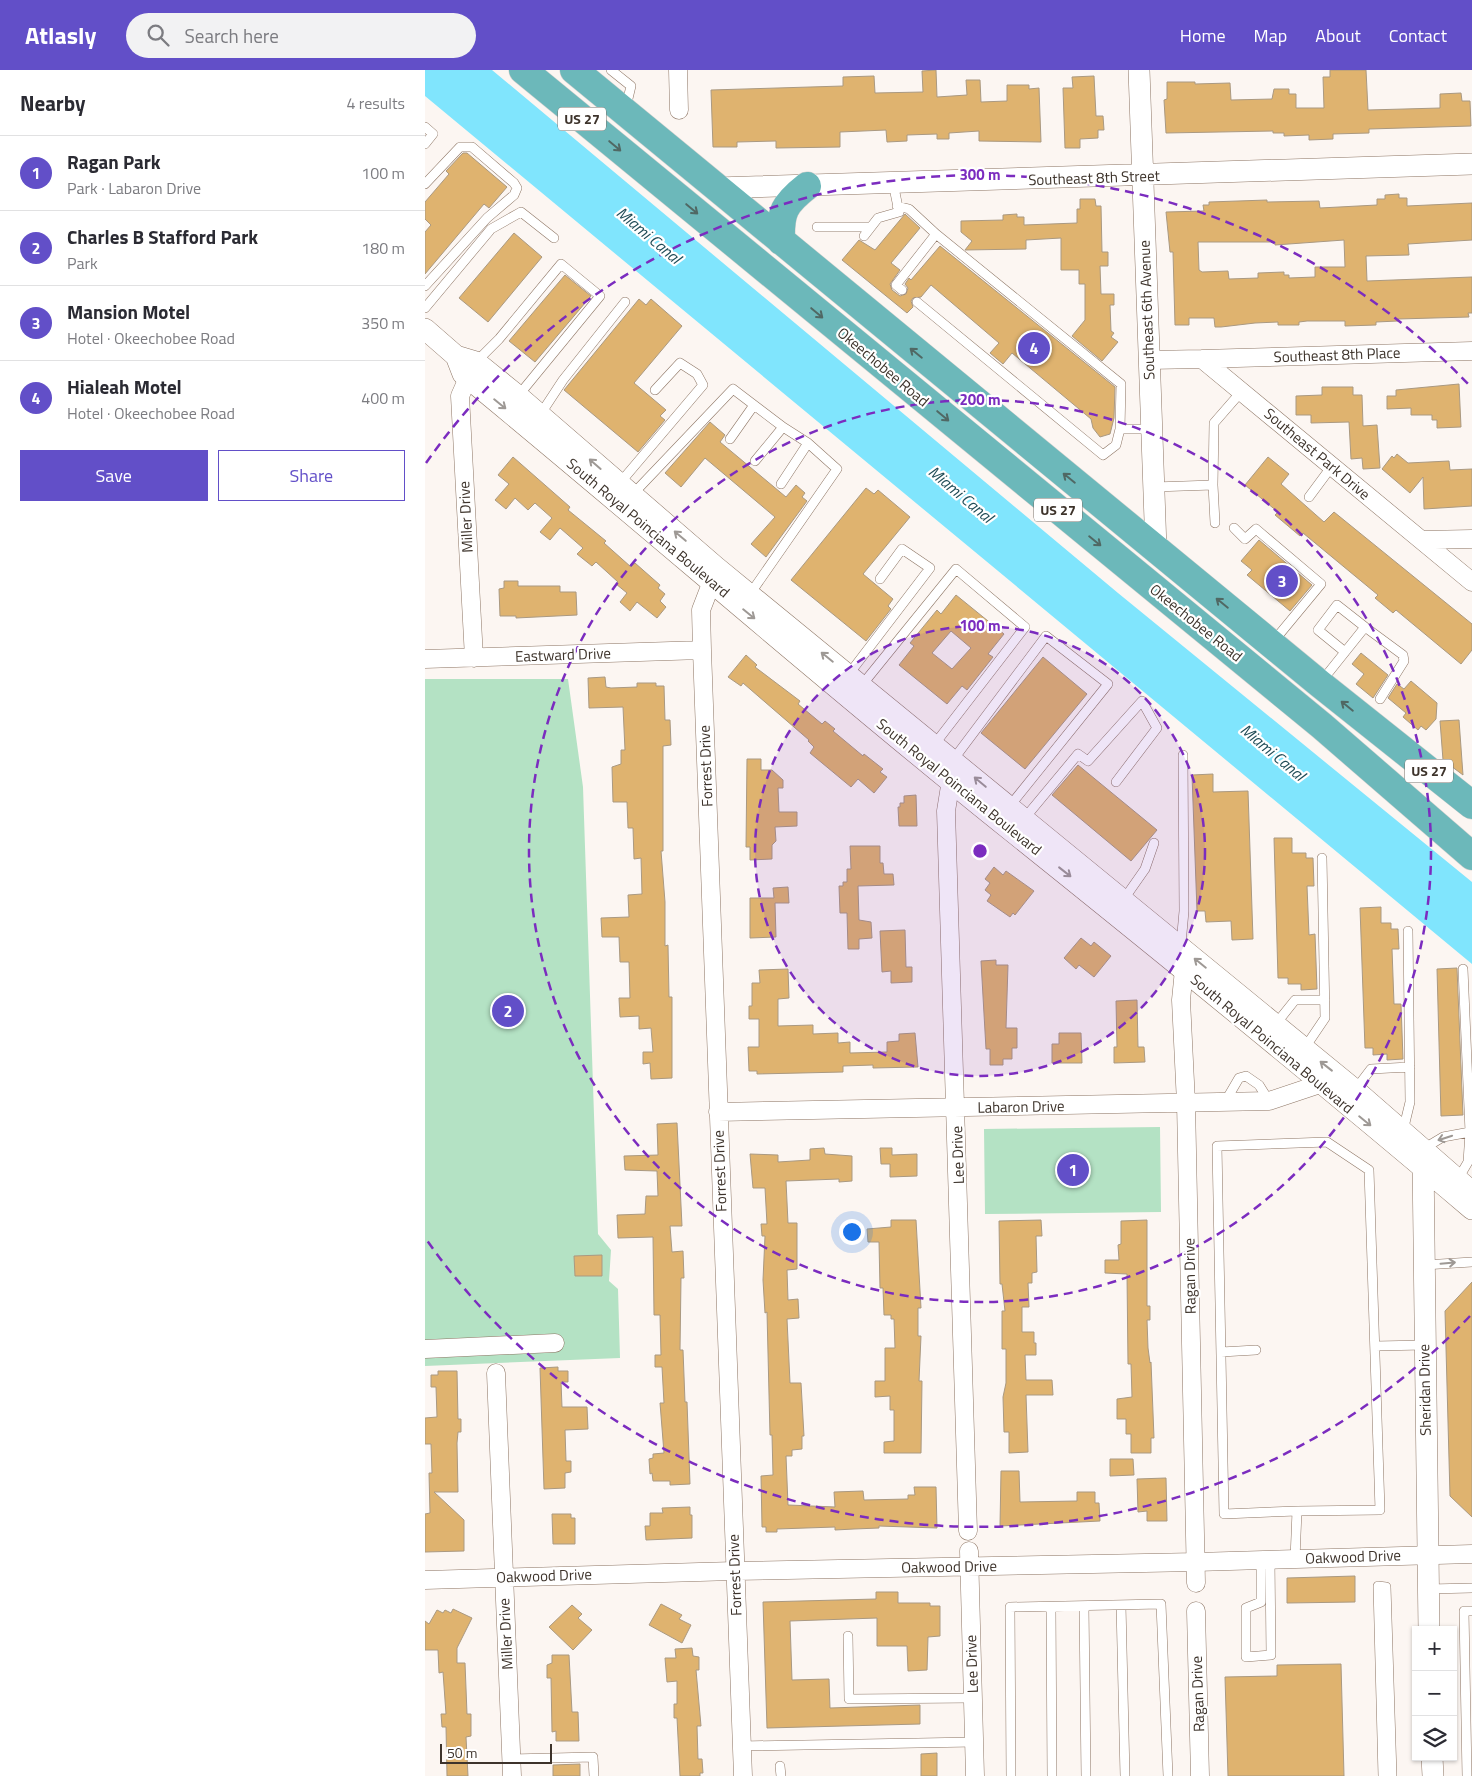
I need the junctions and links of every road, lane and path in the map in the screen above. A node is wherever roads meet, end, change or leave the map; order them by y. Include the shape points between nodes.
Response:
1 (523, 70) edge
2 (611, 70) edge
3 (678, 70) edge
4 (1139, 70) edge
5 (576, 71) edge
6 (679, 110) dead end
7 (625, 112) junction
8 (425, 127) edge
9 (425, 144) edge
10 (1472, 164) edge
11 (641, 167) junction
12 (1143, 176) junction
13 (893, 183) junction
14 (425, 184) edge
15 (807, 186) junction
16 (717, 188) junction
17 (897, 206) junction
18 (817, 227) dead end
19 (871, 227) junction
20 (936, 234) junction
21 (863, 236) dead end
22 (554, 238) dead end
23 (781, 242) junction
24 (425, 286) edge
25 (902, 290) dead end
26 (625, 302) dead end
27 (917, 302) dead end
28 (425, 308) edge
29 (425, 329) edge
30 (1472, 351) edge
31 (1202, 359) junction
32 (1149, 360) junction
33 (467, 365) junction
34 (655, 390) dead end
35 (1241, 392) junction
36 (518, 396) junction
37 (754, 405) junction
38 (539, 416) junction
39 (783, 427) junction
40 (1120, 429) junction
41 (1152, 429) junction
42 (730, 439) dead end
43 (808, 443) junction
44 (755, 461) dead end
45 (1331, 466) junction
46 (781, 484) dead end
47 (1213, 485) junction
48 (1154, 487) junction
49 (625, 490) junction
50 (1309, 497) dead end
51 (1215, 522) dead end
52 (1234, 528) dead end
53 (1421, 540) junction
54 (1472, 540) edge
55 (1156, 550) junction
56 (714, 576) junction
57 (880, 579) dead end
58 (1472, 582) edge
59 (750, 594) junction
60 (1365, 627) junction
61 (1271, 644) junction
62 (702, 650) junction
63 (1345, 652) junction
64 (474, 658) junction
65 (425, 659) edge
66 (855, 680) junction
67 (1320, 684) junction
68 (1380, 699) dead end
69 (1385, 737) junction
70 (934, 745) junction
71 (1183, 755) dead end
72 (952, 770) junction
73 (1116, 782) dead end
74 (1472, 805) edge
75 (1016, 813) junction
76 (1472, 819) edge
77 (1154, 843) dead end
78 (1472, 856) edge
79 (1322, 858) dead end
80 (1123, 899) junction
81 (1407, 931) dead end
82 (1180, 947) junction
83 (1463, 969) dead end
84 (1184, 970) junction
85 (1325, 1000) junction
86 (1275, 1025) junction
87 (1304, 1049) junction
88 (1409, 1067) junction
89 (1321, 1084) junction
90 (1355, 1090) junction
91 (1269, 1101) junction
92 (1225, 1102) junction
93 (1186, 1103) junction
94 (956, 1109) junction
95 (718, 1112) junction
96 (1403, 1131) junction
97 (1470, 1132) junction
98 (1423, 1158) junction
99 (1465, 1186) edge
100 (1472, 1209) edge
101 (1472, 1262) edge
102 (1424, 1265) junction
103 (555, 1342) dead end
104 (1425, 1344) junction
105 (1375, 1346) junction
106 (425, 1349) edge
107 (1256, 1350) dead end
108 (1221, 1352) junction
109 (496, 1373) dead end
110 (1297, 1511) junction
111 (968, 1531) dead end
112 (1472, 1554) edge
113 (1428, 1555) junction
114 (969, 1559) junction
115 (1295, 1559) junction
116 (1265, 1560) junction
117 (1196, 1562) junction
118 (734, 1571) junction
119 (503, 1577) junction
120 (425, 1580) edge
121 (1196, 1583) dead end
122 (1472, 1588) edge
123 (1428, 1589) junction
124 (1121, 1605) junction
125 (1083, 1606) junction
126 (1051, 1607) junction
127 (1196, 1611) dead end
128 (1472, 1611) edge
129 (1429, 1626) edge
130 (848, 1636) dead end
131 (973, 1698) junction
132 (974, 1742) junction
133 (741, 1746) junction
134 (1432, 1761) edge
135 (780, 1766) dead end
136 (512, 1767) edge
137 (593, 1776) edge
138 (743, 1776) edge
139 (781, 1776) edge
140 (975, 1776) edge
141 (1011, 1776) edge
142 (1052, 1776) edge
143 (1086, 1776) edge
144 (1125, 1776) edge
145 (1168, 1776) edge
146 (1200, 1776) edge
147 (1383, 1776) edge
148 (1392, 1776) edge
149 (1433, 1776) edge
150 (1467, 1776) edge

1 -> 11 highway, Okeechobee Road / US 27
2 - 7 lane via 631,86
3 - 6 street
4 - 12 street, Southeast 6th Avenue
5 - 7 highway, Okeechobee Road / US 27
7 - 16 highway, Okeechobee Road / US 27
8 - 9 lane via 433,134
10 - 12 street, Southeast 8th Street
11 - 16 highway via 689,186
11 -> 78 highway, Okeechobee Road / US 27 via 1322,726
12 - 13 street, Southeast 8th Street
12 - 32 street, Southeast 6th Avenue
13 - 15 street, Southeast 8th Street
13 - 17 lane
14 - 24 lane via 460,147 465,146 472,147 517,188
15 - 16 street, Southeast 8th Street
15 - 23 highway via 783,210
16 - 23 highway, Okeechobee Road / US 27
17 - 19 lane via 899,212 879,218
17 - 20 lane via 909,208
18 - 19 lane
19 - 21 lane
20 - 25 lane via 896,286
20 - 40 lane via 1121,384
22 - 28 lane via 521,212 491,229
55 -> 23 highway, Okeechobee Road / US 27
26 - 38 lane via 563,380
27 - 40 lane via 1103,455 1116,445
29 - 33 street, South Royal Poinciana Boulevard
30 - 31 street, Southeast 8th Place
31 - 32 street
31 - 35 street, Southeast Park Drive
32 - 41 street, Southeast 6th Avenue
33 - 36 street, South Royal Poinciana Boulevard
33 - 36 lane via 499,339 561,264 600,296
33 -> 56 street, South Royal Poinciana Boulevard
33 - 64 street, Miller Drive via 460,396
34 - 49 lane via 680,363 697,374 703,385
35 - 45 street, Southeast Park Drive
35 - 47 lane via 1214,423
36 - 38 street, South Royal Poinciana Boulevard
37 - 39 lane
37 - 42 lane
37 - 49 lane via 733,389
49 -> 38 street, South Royal Poinciana Boulevard
39 - 43 lane
39 - 44 lane
40 - 41 lane
41 - 48 street, Southeast 6th Avenue
43 - 46 lane
43 - 59 lane via 837,468
45 - 50 lane
45 - 53 street, Southeast Park Drive
47 - 48 lane
47 - 51 lane
48 - 55 street, Southeast 6th Avenue
56 -> 49 street, South Royal Poinciana Boulevard
52 - 61 lane via 1245,539 1256,529 1321,584
53 - 54 street
53 - 58 street, Southeast Park Drive
61 -> 55 highway, Okeechobee Road / US 27
56 - 59 street, South Royal Poinciana Boulevard
56 - 62 street, Forrest Drive via 701,610
56 -> 72 street, South Royal Poinciana Boulevard
57 - 66 lane via 902,549 929,568
66 -> 59 street, South Royal Poinciana Boulevard
60 - 63 lane
60 - 63 lane via 1337,605 1318,630
60 - 68 lane via 1403,655 1404,661
61 - 67 highway, Okeechobee Road / US 27
62 - 64 street, Eastward Drive
62 - 95 street, Forrest Drive
63 - 67 lane
64 - 65 street, Eastward Drive
66 - 70 street, South Royal Poinciana Boulevard
66 - 70 lane via 956,569 1025,627
69 -> 67 highway, Okeechobee Road / US 27
69 - 74 highway, Okeechobee Road / US 27
69 - 76 highway
70 - 72 street, South Royal Poinciana Boulevard
71 - 82 lane via 1184,911
75 -> 72 street, South Royal Poinciana Boulevard
72 - 75 lane via 1046,636 1108,684
72 -> 84 street, South Royal Poinciana Boulevard
72 - 94 street, Lee Drive via 946,811
73 - 75 lane via 1157,728 1142,701 1088,761 1078,754
75 - 80 street, South Royal Poinciana Boulevard
77 - 80 lane via 1145,869
79 - 85 lane
80 - 82 street, South Royal Poinciana Boulevard
81 - 88 lane
86 -> 82 street, South Royal Poinciana Boulevard
83 - 97 lane
84 - 89 street, South Royal Poinciana Boulevard
84 - 93 street, Ragan Drive via 1181,1000
85 - 86 lane via 1295,1000
85 - 87 lane via 1325,1018
86 - 87 street, South Royal Poinciana Boulevard
90 -> 87 street, South Royal Poinciana Boulevard
88 - 90 lane via 1371,1069
88 - 96 lane via 1410,1102
89 - 91 street, Labaron Drive
89 -> 98 street, South Royal Poinciana Boulevard
90 - 96 street, South Royal Poinciana Boulevard
91 - 92 street, Labaron Drive
91 - 92 lane via 1259,1084 1246,1076 1239,1078
92 - 93 street, Labaron Drive
93 - 94 street, Labaron Drive
93 - 117 street, Ragan Drive
94 - 95 street, Labaron Drive
94 - 111 street, Lee Drive
95 - 118 street, Forrest Drive
96 - 98 street, South Royal Poinciana Boulevard
97 -> 98 lane via 1443,1137
97 - 99 lane
98 - 99 street, South Royal Poinciana Boulevard
98 - 100 street, South Royal Poinciana Boulevard
98 - 102 street, Sheridan Drive
102 -> 101 lane
102 - 104 street, Sheridan Drive
103 - 106 street
104 - 105 lane
104 - 113 street, Sheridan Drive
105 - 108 lane via 1369,1170 1327,1142 1217,1146
105 - 110 lane via 1380,1510
107 - 108 lane
108 - 110 lane via 1224,1514
109 - 119 street, Miller Drive
110 - 115 lane
112 - 113 street, Oakwood Drive
113 - 115 street, Oakwood Drive
113 - 123 street, Sheridan Drive
114 - 117 street, Oakwood Drive
114 - 118 street, Oakwood Drive
114 - 131 street, Lee Drive
115 - 116 street, Oakwood Drive
116 - 116 lane via 1261,1602 1246,1608 1246,1657 1271,1655
116 - 117 street, Oakwood Drive
117 - 121 street, Ragan Drive
118 - 119 street, Oakwood Drive
118 - 133 street, Forrest Drive
119 - 120 street, Oakwood Drive
119 - 136 street, Miller Drive
122 - 123 lane
123 - 129 street, Sheridan Drive
124 - 125 lane
124 - 144 lane
124 - 145 lane via 1161,1604
125 - 126 lane
125 - 143 lane
126 - 141 lane via 1010,1607
126 - 142 lane
127 - 146 street, Ragan Drive
128 - 150 lane via 1464,1611
130 - 131 lane via 849,1699
131 - 132 street, Lee Drive
132 - 133 lane
132 - 140 street, Lee Drive
133 - 138 street, Forrest Drive
134 - 149 street
135 - 139 lane
136 - 137 lane via 593,1757
147 - 148 lane via 1378,1586 1386,1587

